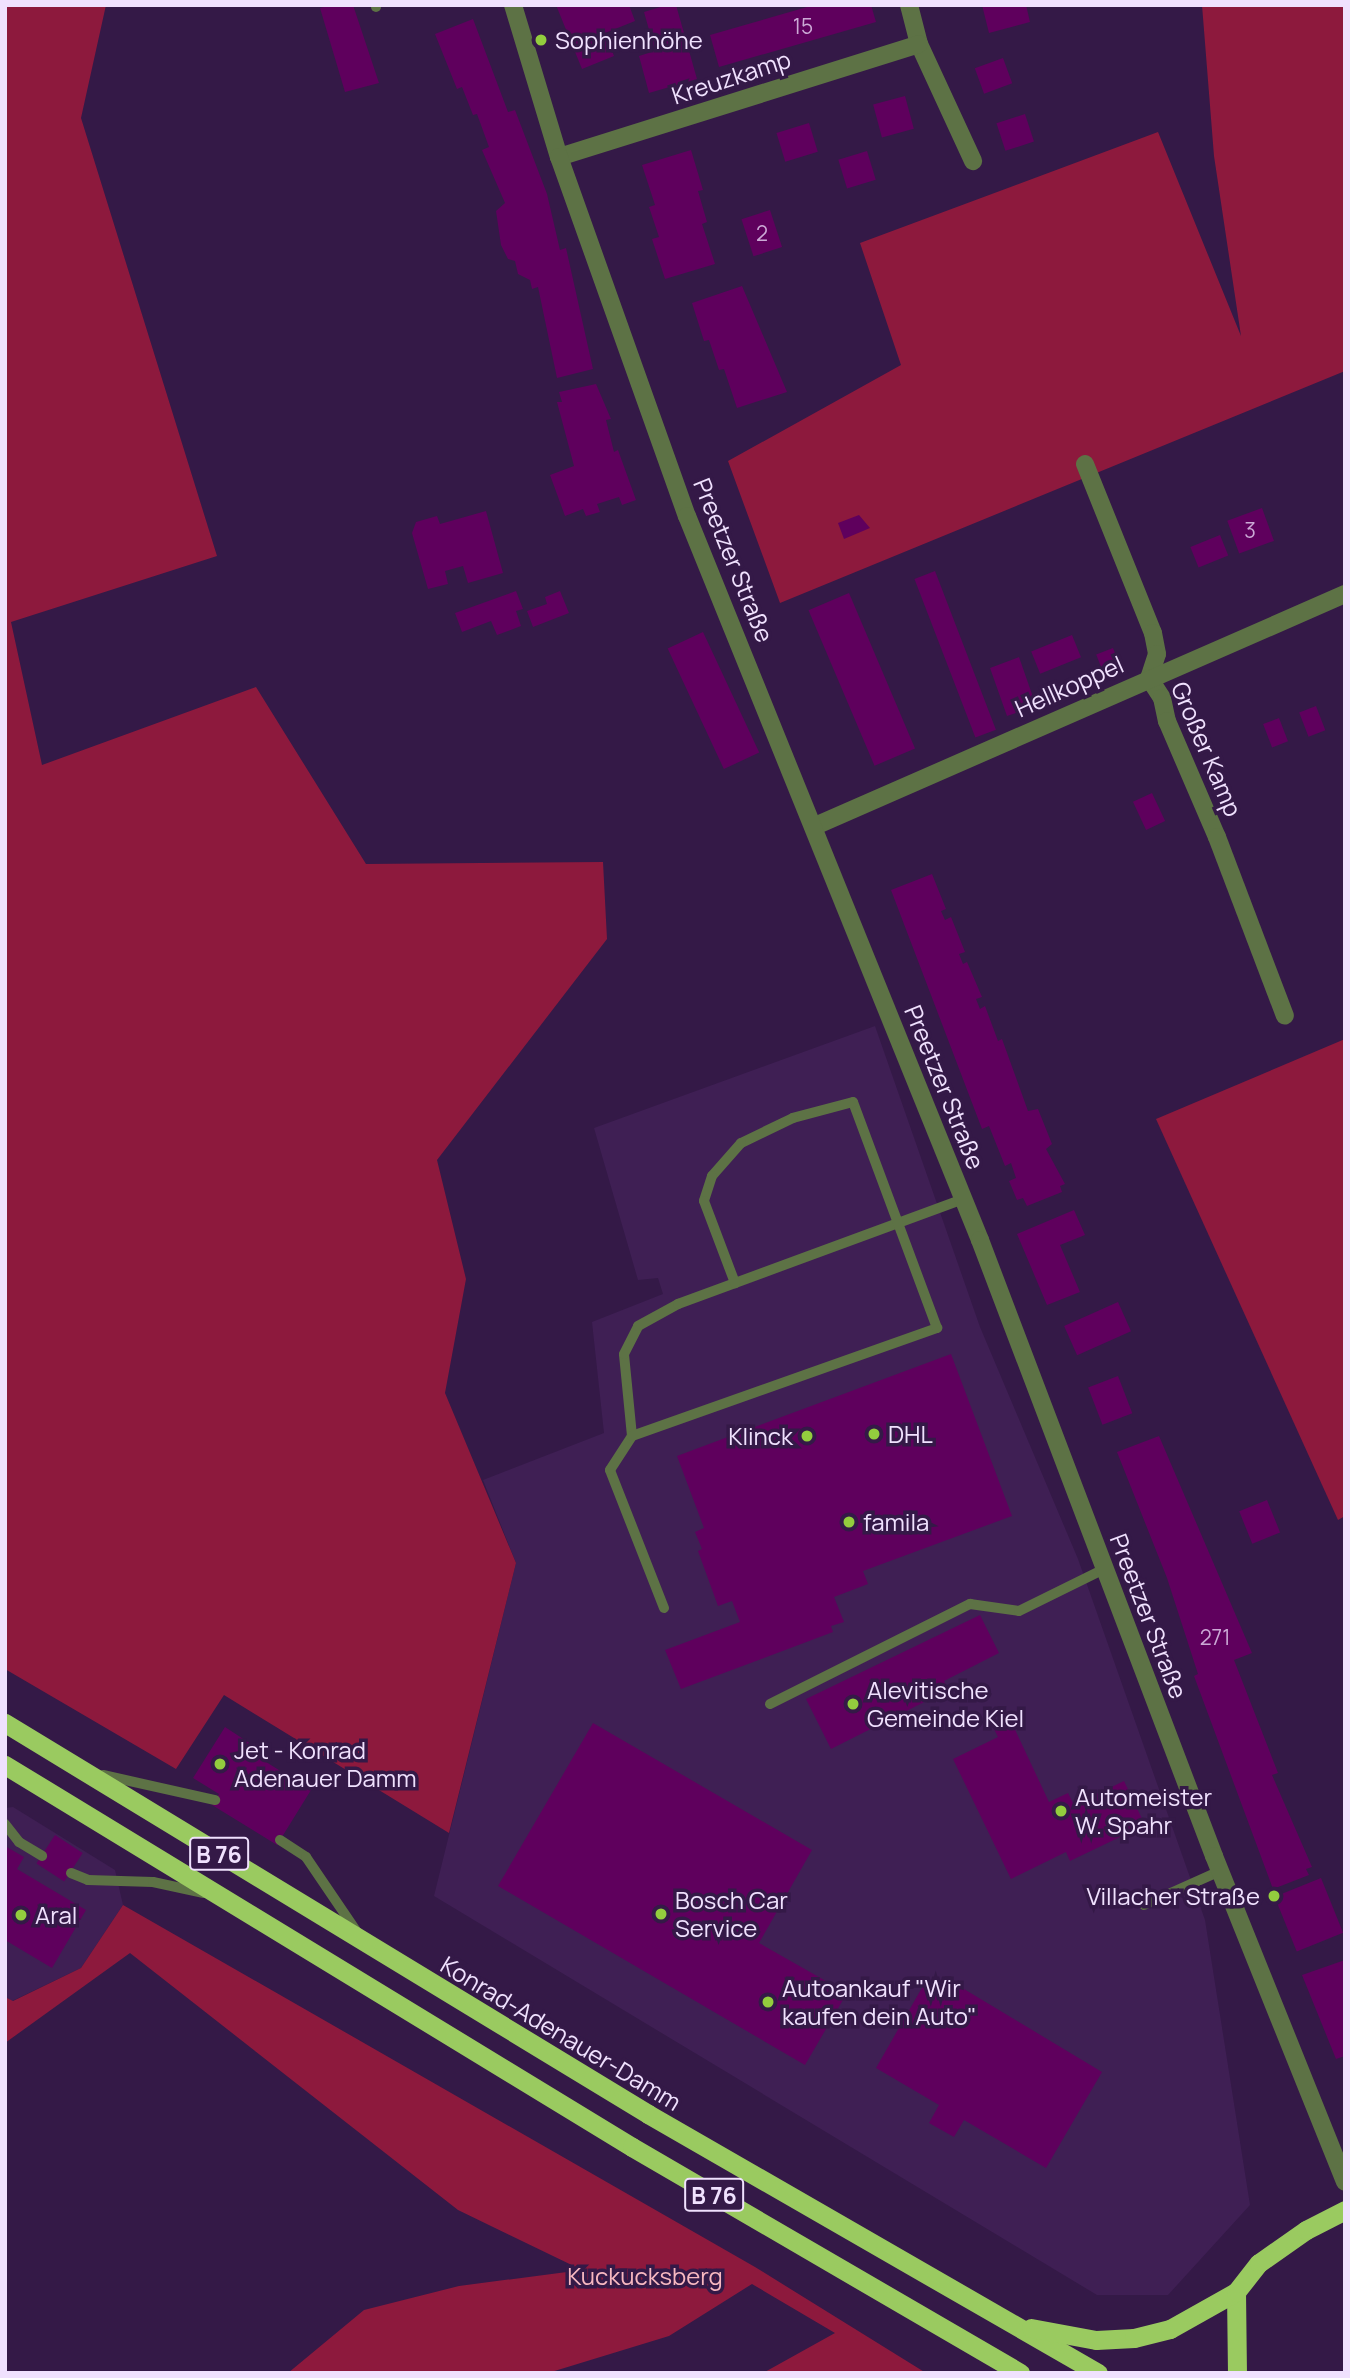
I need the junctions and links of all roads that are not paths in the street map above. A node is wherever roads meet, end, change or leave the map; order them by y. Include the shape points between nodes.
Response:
1 (513, 5) edge
2 (909, 5) edge
3 (919, 44) junction
4 (559, 158) junction
5 (973, 161) dead end
6 (1085, 464) dead end
7 (1345, 594) edge
8 (1149, 678) junction
9 (815, 825) junction
10 (1285, 1016) dead end
11 (963, 1199) junction
12 (898, 1223) junction
13 (735, 1283) junction
14 (632, 1436) junction
15 (1104, 1569) junction
16 (664, 1608) dead end
17 (770, 1704) dead end
18 (5, 1723) edge
19 (5, 1765) edge
20 (77, 1767) junction
21 (215, 1800) dead end
22 (5, 1824) edge
23 (280, 1840) dead end
24 (42, 1856) dead end
25 (1220, 1871) junction
26 (71, 1873) dead end
27 (221, 1897) junction
28 (1144, 1905) dead end
29 (362, 1941) junction
30 (1345, 2182) edge
31 (1345, 2210) edge
32 (1236, 2292) junction
33 (1009, 2323) junction
34 (1005, 2367) edge
35 (1020, 2373) edge
36 (1098, 2373) edge
37 (1237, 2373) edge

1 - 4 street, Preetzer Straße
2 - 3 street
3 - 4 street, Kreuzkamp
3 - 5 street
4 - 9 street, Preetzer Straße via 687,516
6 - 8 street, Großer Kamp via 1153,633 1157,654
7 - 8 street, Hellkoppel
8 - 9 street, Hellkoppel
8 - 10 street, Großer Kamp via 1162,698 1167,721 1217,836
9 - 11 street, Preetzer Straße
11 - 12 lane
11 - 15 street, Preetzer Straße
12 - 13 lane
12 - 13 lane via 853,1102 793,1118 741,1143 712,1176 704,1201
12 - 14 lane via 937,1328
13 - 14 lane via 678,1304 638,1326 624,1354
14 - 16 lane via 610,1470
15 - 17 lane via 1019,1611 970,1604
15 - 25 street, Preetzer Straße
18 - 20 highway, Konrad-Adenauer-Damm / B 76
19 - 27 highway, B 76
20 - 21 lane
20 - 29 highway, Konrad-Adenauer-Damm / B 76
22 - 24 lane via 19,1842
23 - 29 lane via 306,1857 350,1916
25 - 28 lane
25 - 30 street, Preetzer Straße
26 - 27 lane via 88,1880 153,1881
27 - 34 highway, B 76
29 - 33 highway, Konrad-Adenauer-Damm / B 76
31 - 32 highway via 1259,2263
32 - 33 highway via 1191,2320 1134,2338 1074,2338
32 - 37 highway
33 - 36 highway, Konrad-Adenauer-Damm / B 76
34 - 35 highway, B 76

